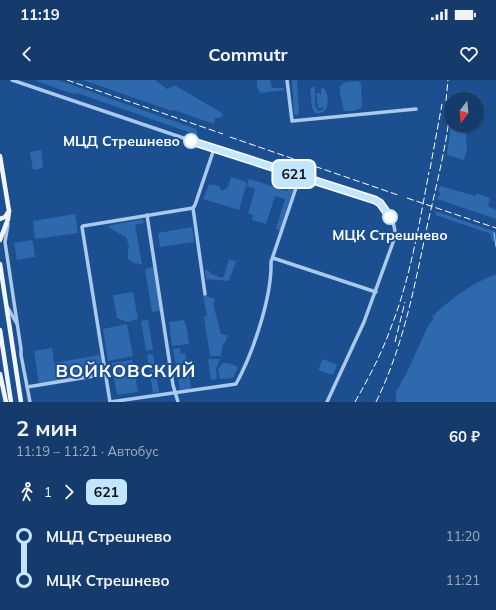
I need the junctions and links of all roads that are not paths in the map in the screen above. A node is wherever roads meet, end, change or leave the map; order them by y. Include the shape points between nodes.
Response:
1 (12, 80) edge
2 (287, 80) edge
3 (416, 109) dead end
4 (214, 149) junction
5 (0, 156) edge
6 (300, 176) junction
7 (193, 208) junction
8 (9, 211) junction
9 (148, 216) junction
10 (0, 218) edge
11 (8, 219) junction
12 (0, 240) edge
13 (273, 258) junction
14 (0, 264) edge
15 (376, 292) junction
16 (205, 294) dead end
17 (6, 306) junction
18 (18, 326) junction
19 (0, 330) edge
20 (0, 374) edge
21 (106, 374) junction
22 (27, 387) junction
23 (0, 388) edge
24 (176, 392) junction
25 (4, 393) junction
26 (6, 402) edge
27 (10, 402) edge
28 (20, 402) edge
29 (30, 402) edge
30 (110, 402) edge
31 (178, 402) edge
32 (327, 402) edge

1 - 4 street
2 - 3 street via 292,122
4 - 6 street
4 - 7 street
5 - 8 main road
6 - 13 street
6 - 15 street via 375,200 390,217 395,233
7 - 9 street
7 - 16 street
8 - 10 main road
8 - 11 main road
9 - 21 street via 82,227
9 - 24 street
11 - 12 main road
11 - 18 street via 5,242
13 - 15 street
13 - 24 street via 272,276 262,318 236,384
14 - 17 main road
15 - 32 street
17 - 18 street
17 - 28 main road
18 - 22 street
19 - 27 main road
20 - 25 main road
21 - 22 street
21 - 30 street
22 - 29 street
23 - 25 street
24 - 30 street
24 - 31 street
25 - 26 main road

